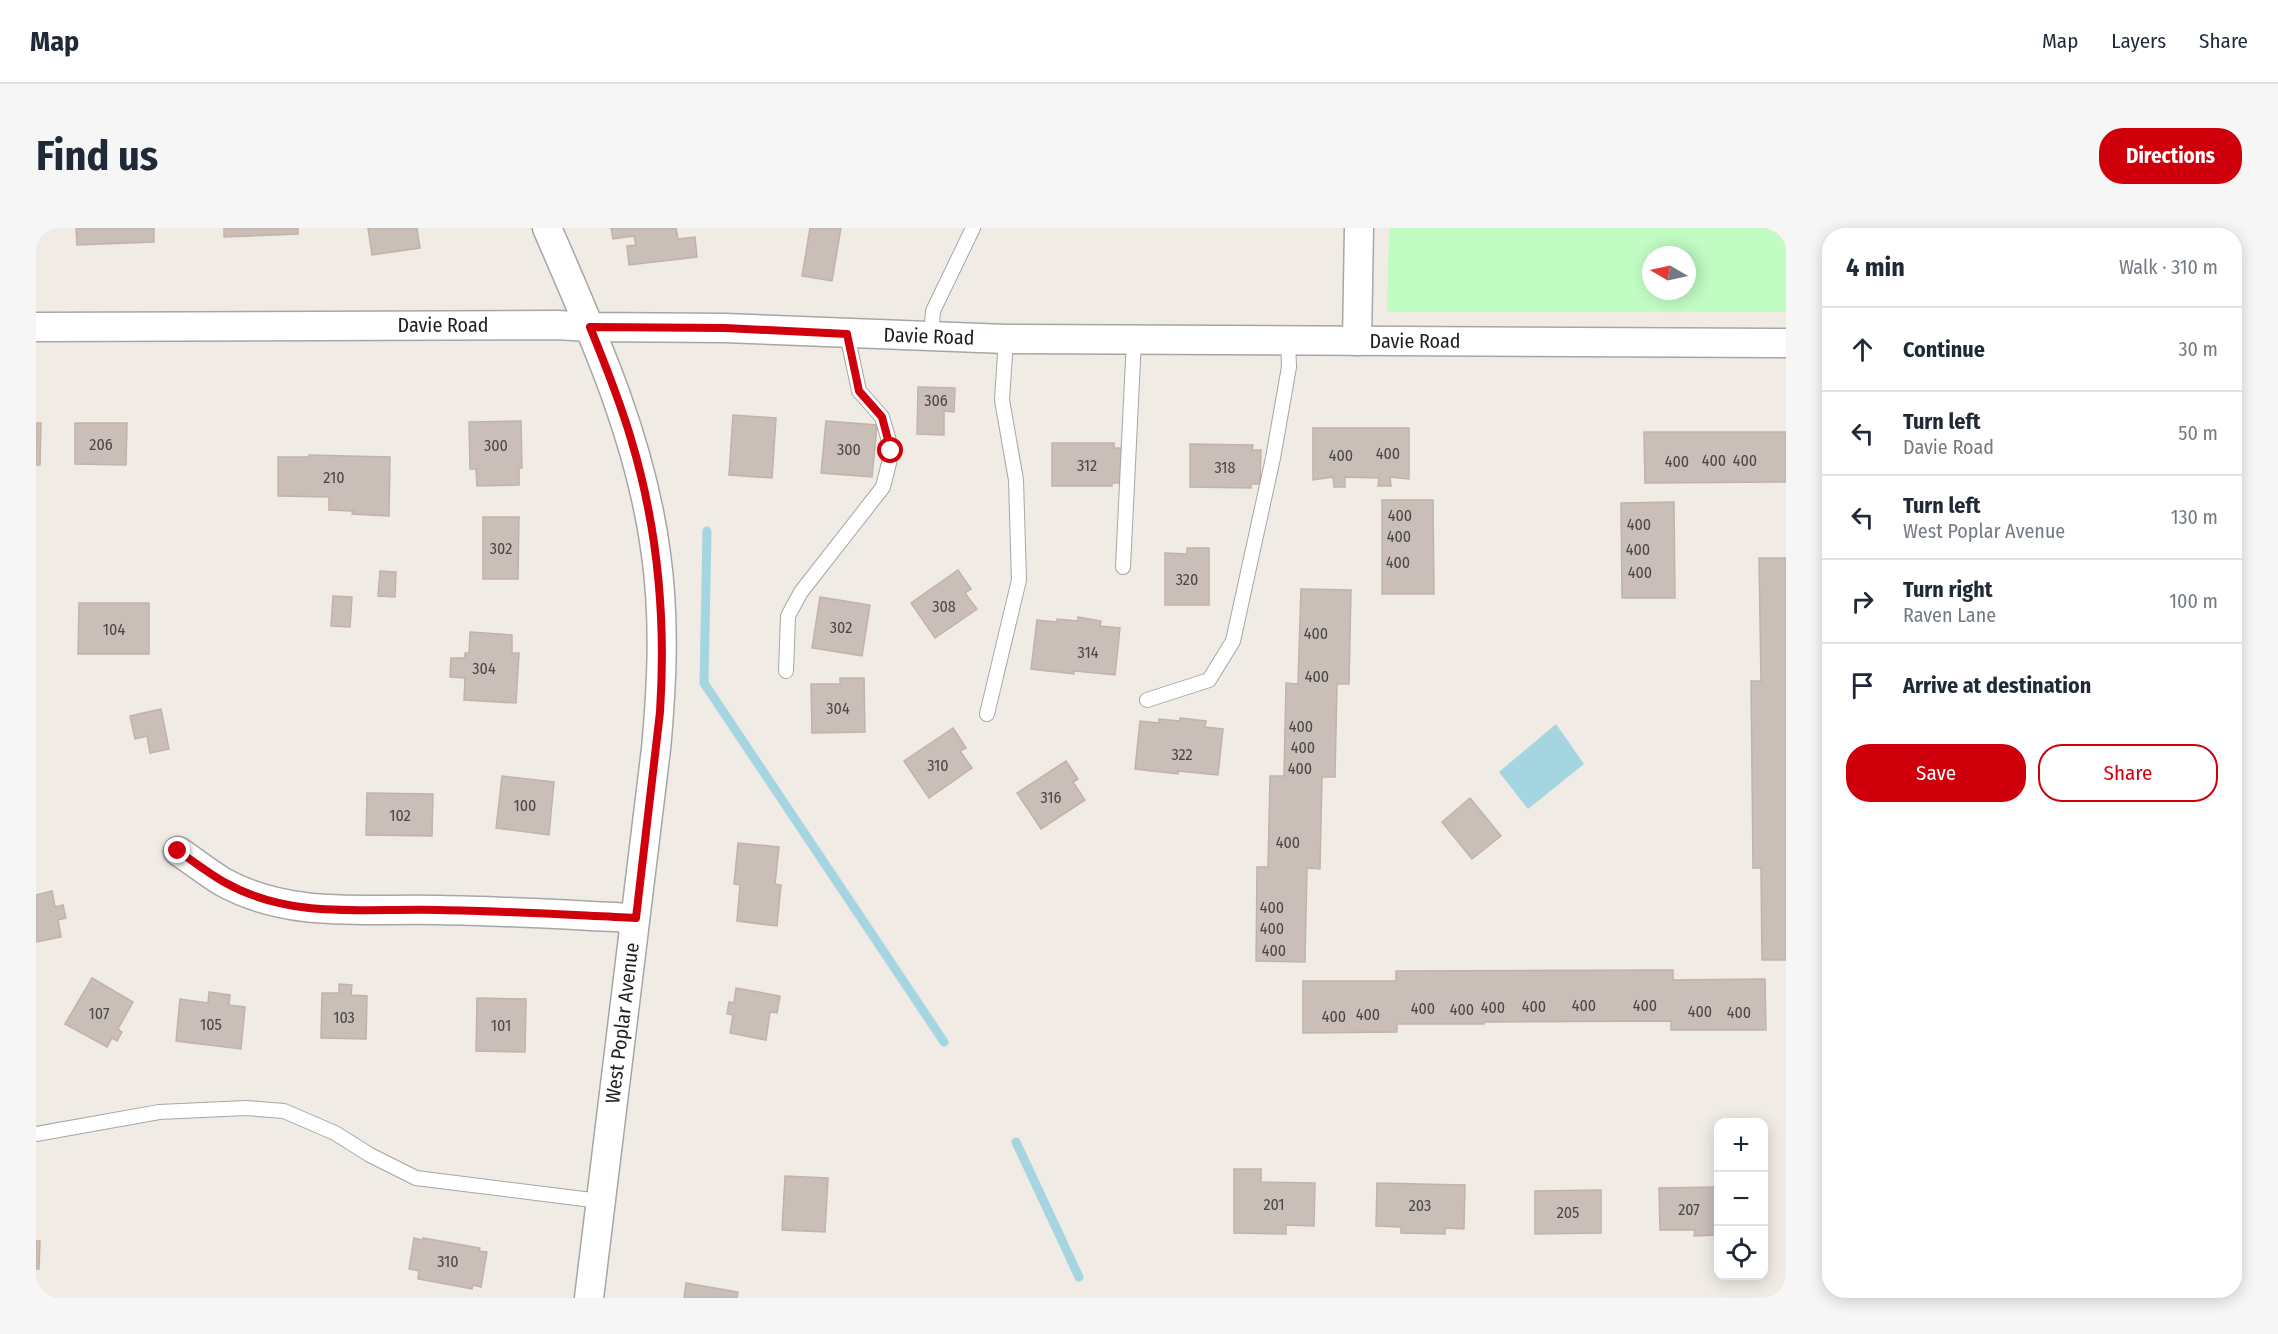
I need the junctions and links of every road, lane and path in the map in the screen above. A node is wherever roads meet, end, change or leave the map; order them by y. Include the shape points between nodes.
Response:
1 (547, 228) edge
2 (973, 228) edge
3 (1359, 228) edge
4 (36, 327) edge
5 (590, 327) junction
6 (847, 334) junction
7 (931, 336) junction
8 (1006, 339) junction
9 (1134, 339) junction
10 (1288, 340) junction
11 (1357, 341) junction
12 (1786, 343) edge
13 (1123, 567) dead end
14 (786, 671) dead end
15 (1147, 700) dead end
16 (987, 714) dead end
17 (178, 851) dead end
18 (636, 918) junction
19 (36, 1134) edge
20 (600, 1201) junction
21 (589, 1298) edge

1 - 5 street, West Poplar Avenue
2 - 7 lane via 933,311
3 - 11 street
4 - 5 street, Davie Road
5 - 6 street, Davie Road
5 - 18 street, West Poplar Avenue via 632,441 651,520 660,599 660,712
6 - 7 street, Davie Road
6 - 14 lane via 859,391 882,417 891,451 883,487 801,592 788,616
7 - 8 street, Davie Road
8 - 9 street, Davie Road
8 - 16 lane via 1002,400 1016,480 1019,580
9 - 10 street, Davie Road
9 - 13 lane
10 - 11 street, Davie Road
10 - 15 lane via 1289,368 1273,458 1233,641 1209,680
11 - 12 street, Davie Road
17 - 18 street via 224,882 252,894 328,911 438,910
18 - 20 street, West Poplar Avenue
19 - 20 lane via 159,1112 246,1108 284,1112 334,1133 416,1178
20 - 21 street, West Poplar Avenue

